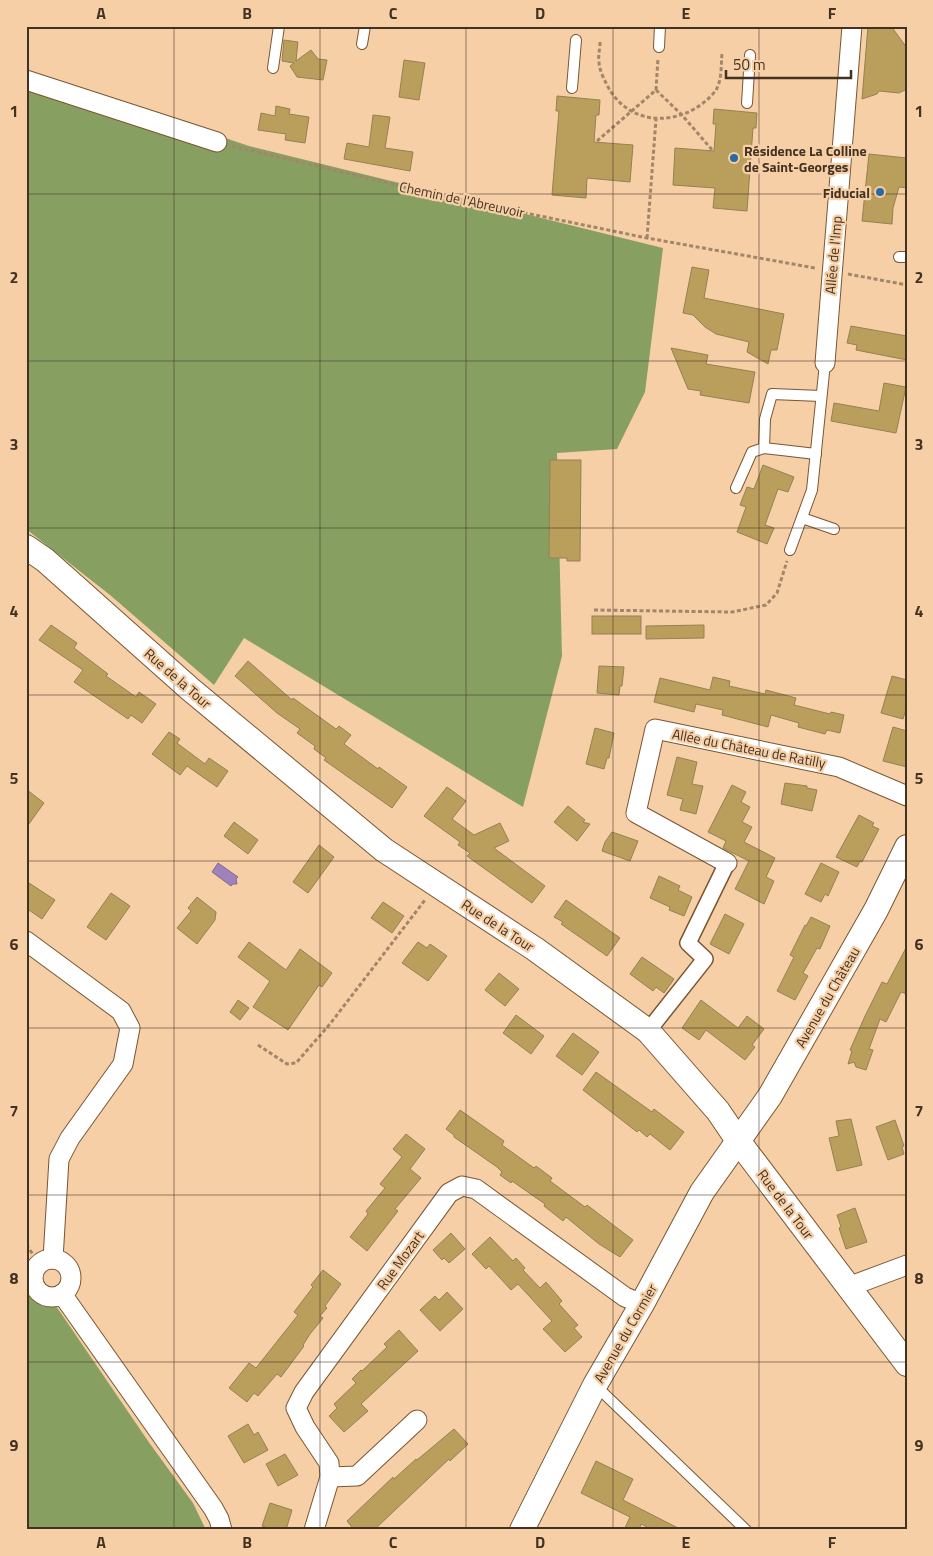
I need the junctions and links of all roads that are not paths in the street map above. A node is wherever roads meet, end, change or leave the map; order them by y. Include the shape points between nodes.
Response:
1 (279, 26) edge
2 (365, 26) edge
3 (660, 26) edge
4 (852, 26) edge
5 (576, 40) dead end
6 (362, 44) dead end
7 (658, 47) road end
8 (750, 55) dead end
9 (273, 68) dead end
10 (26, 80) edge
11 (572, 88) dead end
12 (746, 104) dead end
13 (217, 142) road end
14 (824, 364) joint
15 (821, 396) junction
16 (764, 448) junction
17 (816, 454) junction
18 (736, 488) dead end
19 (802, 518) junction
20 (834, 529) dead end
21 (26, 547) edge
22 (790, 550) road end
23 (907, 796) edge
24 (907, 847) edge
25 (727, 862) joint
26 (26, 941) edge
27 (648, 1031) junction
28 (739, 1142) junction
29 (46, 1261) junction
30 (907, 1265) edge
31 (848, 1286) junction
32 (62, 1294) junction
33 (642, 1304) junction
34 (907, 1364) edge
35 (595, 1385) junction
36 (417, 1420) dead end
37 (330, 1477) junction
38 (222, 1530) edge
39 (314, 1530) edge
40 (522, 1530) edge
41 (746, 1530) edge

1 - 9 lane
2 - 6 lane
3 - 7 lane
4 - 14 street, Allée de l'Imp
5 - 11 lane
8 - 12 lane
10 - 13 street
14 - 15 lane
15 - 16 lane via 772,394 765,419
15 - 17 lane
16 - 17 lane
16 - 18 lane via 752,452
17 - 19 lane via 812,490
19 - 20 lane
19 - 22 lane
21 - 27 street, Rue de la Tour via 384,850 535,949
23 - 25 street, Allée du Château de Ratilly via 839,767 655,729 636,813
24 - 28 street, Avenue du Château via 876,910 794,1054
25 - 27 street via 688,943 705,959
26 - 29 street via 121,1011 130,1028 123,1064 70,1138 59,1159
27 - 28 street, Rue de la Tour via 718,1111
28 - 31 street, Rue de la Tour
28 - 33 street, Avenue du Cormier via 705,1187
29 - 32 street via 66,1264 70,1270 70,1284
29 - 32 street via 34,1274 35,1286 50,1296
30 - 31 street
31 - 34 street, Rue de la Tour
32 - 38 street via 213,1508
33 - 35 street, Avenue du Cormier
33 - 37 street, Rue Mozart via 625,1297 476,1189 462,1186 449,1193 304,1392 296,1408 330,1463
35 - 40 street, Avenue du Cormier
35 - 41 lane
36 - 37 street via 357,1476
37 - 39 street

